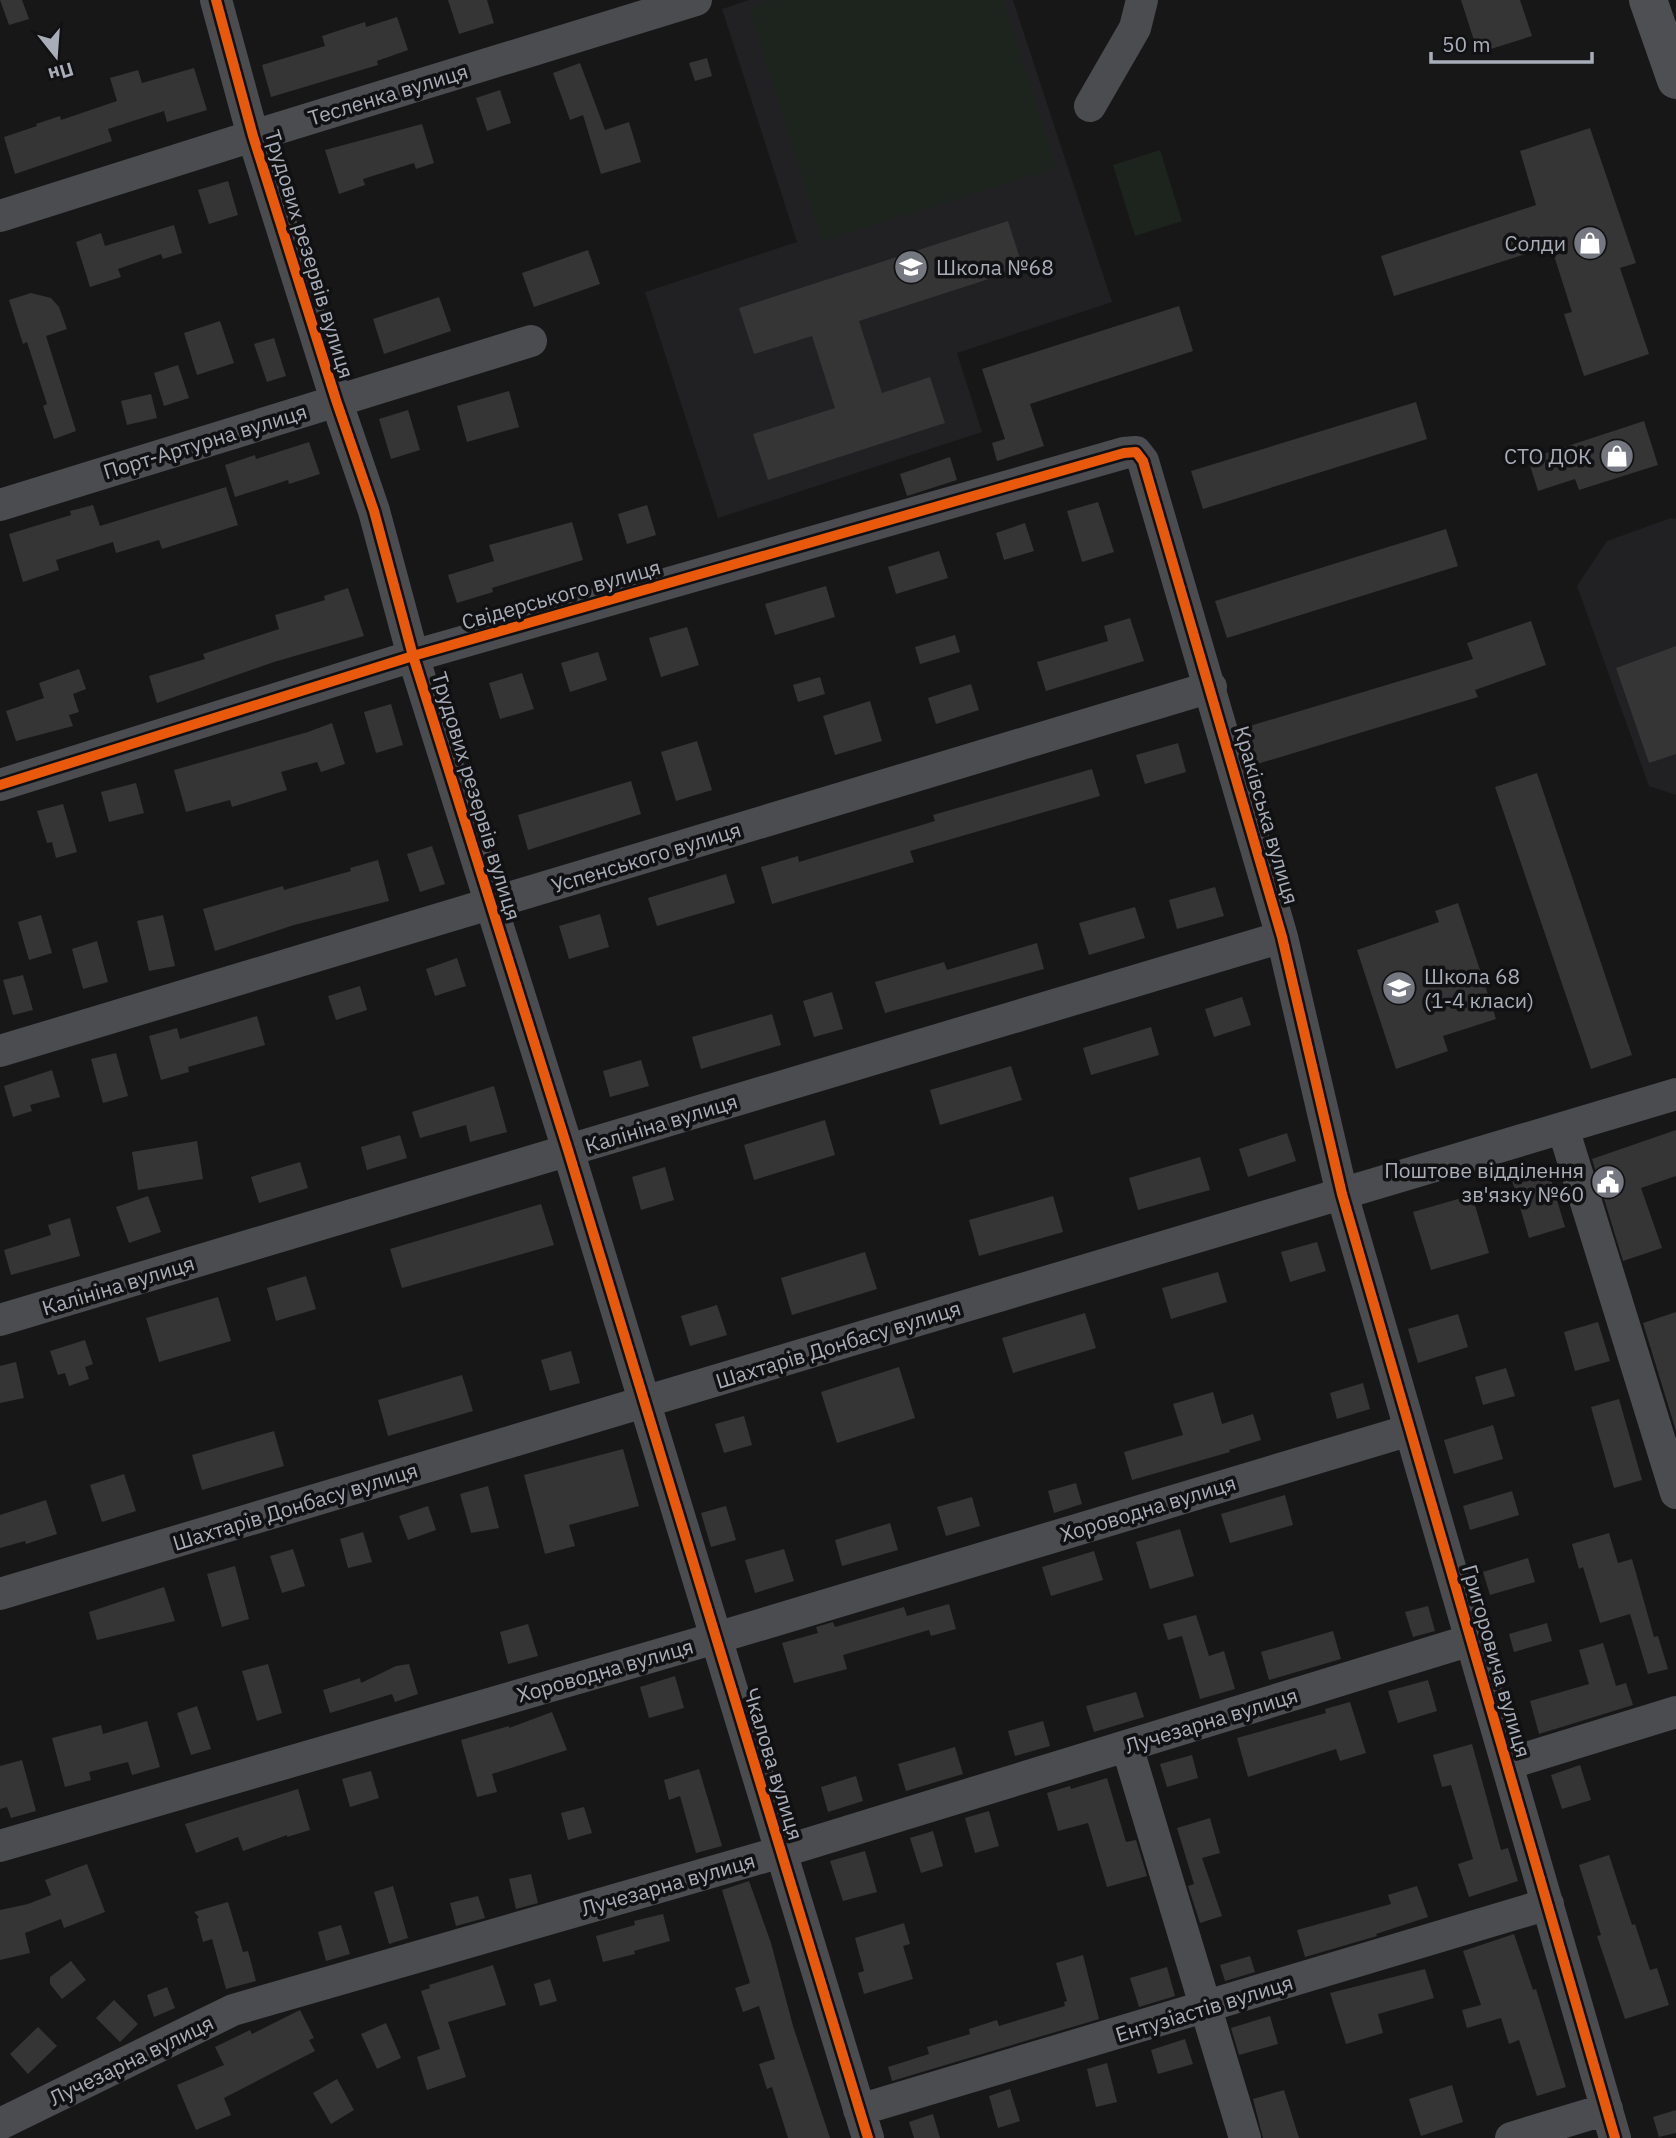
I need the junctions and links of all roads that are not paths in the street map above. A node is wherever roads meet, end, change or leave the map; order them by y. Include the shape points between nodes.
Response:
1 (216, 0) edge
2 (696, 0) edge
3 (1142, 0) edge
4 (1648, 0) edge
5 (1676, 80) edge
6 (1090, 106) dead end
7 (253, 136) junction
8 (0, 216) edge
9 (531, 341) dead end
10 (336, 400) junction
11 (1136, 452) joint
12 (0, 505) edge
13 (413, 656) junction
14 (1211, 687) junction
15 (0, 785) edge
16 (491, 904) junction
17 (1282, 937) junction
18 (0, 1051) edge
19 (1676, 1094) edge
20 (1563, 1128) junction
21 (569, 1150) junction
22 (1342, 1194) junction
23 (0, 1320) edge
24 (645, 1401) junction
25 (1410, 1430) junction
26 (1676, 1493) edge
27 (0, 1594) edge
28 (716, 1638) junction
29 (1471, 1640) junction
30 (1676, 1712) edge
31 (1127, 1746) junction
32 (1507, 1765) junction
33 (0, 1846) edge
34 (781, 1852) junction
35 (1548, 1904) junction
36 (1206, 2008) junction
37 (1611, 2123) edge
38 (0, 2124) edge
39 (864, 2124) edge
40 (1245, 2138) edge
41 (1511, 2138) edge

1 - 7 street, Трудових резервів вулиця
2 - 7 street, Тесленка вулиця
3 - 6 street via 1135,28
4 - 5 main road
7 - 8 street, Тесленка вулиця
7 - 10 street, Трудових резервів вулиця
9 - 10 street, Порт-Артурна вулиця
10 - 12 street, Порт-Артурна вулиця
10 - 13 street, Трудових резервів вулиця via 374,511
11 - 13 street, Свідерського вулиця
11 - 14 street, Краківська вулиця via 1143,461
13 - 15 street, Свідерського вулиця
13 - 16 street, Трудових резервів вулиця
14 - 16 street, Успенського вулиця
14 - 17 street, Краківська вулиця
16 - 18 street, Успенського вулиця
16 - 21 street, Трудових резервів вулиця
17 - 21 street, Калініна вулиця
17 - 22 street, Краківська вулиця
19 - 20 street, Шахтарів Донбасу вулиця
20 - 22 street, Шахтарів Донбасу вулиця
20 - 26 street
21 - 23 street, Калініна вулиця
21 - 24 street, Трудових резервів вулиця
22 - 24 street, Шахтарів Донбасу вулиця
22 - 25 street, Григоровича вулиця
24 - 27 street, Шахтарів Донбасу вулиця
24 - 28 street, Чкалова вулиця
25 - 28 street, Хороводна вулиця
25 - 29 street, Григоровича вулиця
28 - 33 street, Хороводна вулиця
28 - 34 street, Чкалова вулиця
29 - 31 street, Лучезарна вулиця
29 - 32 street, Григоровича вулиця
30 - 32 street
31 - 34 street, Лучезарна вулиця
31 - 36 street
32 - 35 street, Григоровича вулиця
34 - 38 street, Лучезарна вулиця via 233,2010
34 - 39 street, Чкалова вулиця
35 - 36 street, Ентузіастів вулиця
35 - 37 street, Григоровича вулиця
36 - 39 street, Ентузіастів вулиця
36 - 40 street
37 - 41 street

